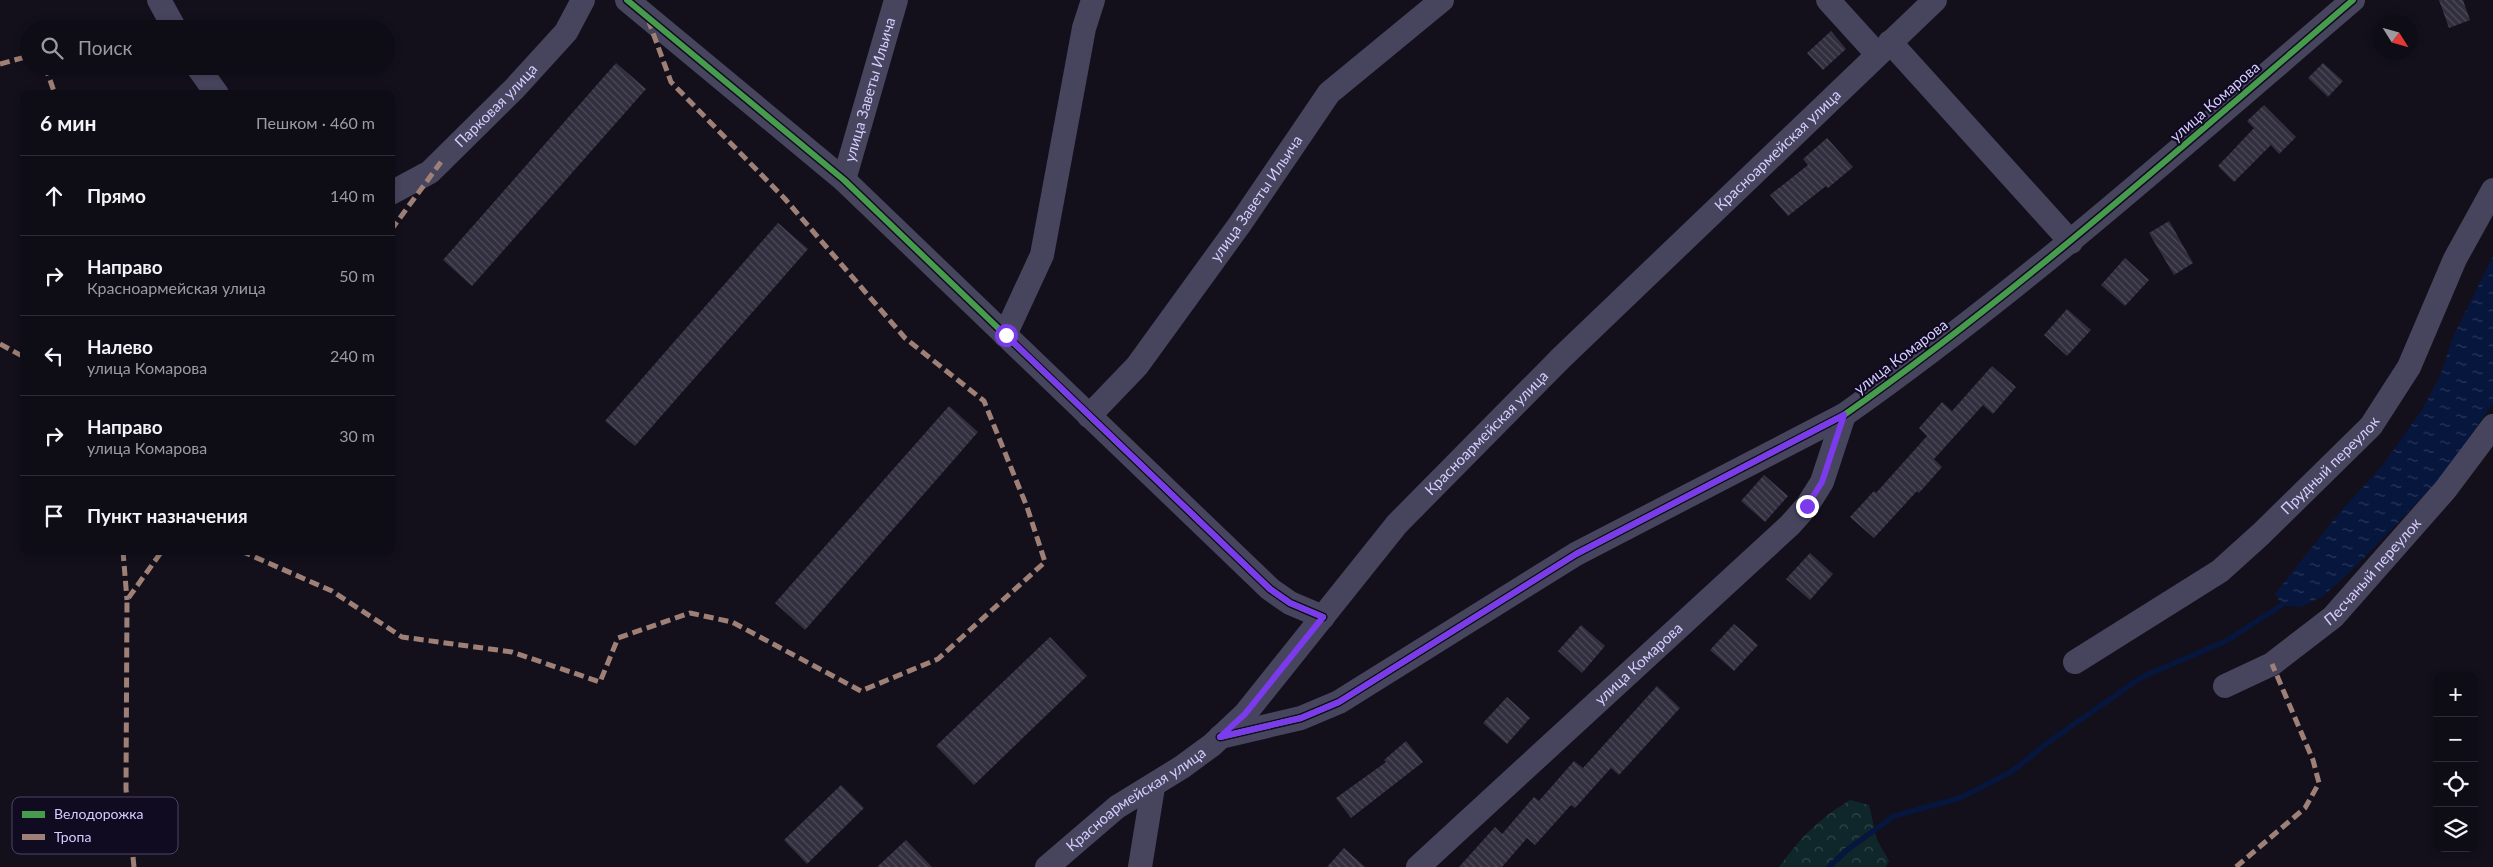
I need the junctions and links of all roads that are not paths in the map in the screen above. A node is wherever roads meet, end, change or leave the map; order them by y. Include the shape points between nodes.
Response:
1 (158, 0) edge
2 (583, 0) edge
3 (627, 0) edge
4 (896, 0) edge
5 (1093, 0) edge
6 (1442, 0) edge
7 (1828, 0) edge
8 (1935, 0) edge
9 (2353, 0) edge
10 (170, 20) edge
11 (1883, 48) junction
12 (203, 75) edge
13 (214, 90) edge
14 (844, 180) junction
15 (2493, 190) edge
16 (395, 191) edge
17 (2071, 242) junction
18 (1006, 335) junction
19 (1844, 415) junction
20 (1089, 416) junction
21 (2493, 426) edge
22 (1323, 617) junction
23 (2075, 662) dead end
24 (2225, 686) dead end
25 (1220, 737) junction
26 (1153, 787) junction
27 (1047, 867) edge
28 (1140, 867) edge
29 (1418, 867) edge

1 - 10 street
2 - 16 street, Парковая улица via 566,32 515,88 430,172
3 - 14 street
4 - 14 street, улица Заветы Ильича
5 - 18 street via 1084,28 1042,255
6 - 20 street, улица Заветы Ильича via 1329,93 1240,224 1137,366
7 - 11 street
8 - 11 street, Красноармейская улица
9 - 17 street, улица Комарова
11 - 17 street
11 - 22 street, Красноармейская улица via 1561,358 1397,524
12 - 13 street
14 - 18 street
15 - 23 street, Прудный переулок via 2455,259 2410,367 2371,426 2220,571
17 - 19 street, улица Комарова
18 - 20 street
19 - 25 street, улица Комарова via 1576,554 1339,702 1301,718
19 - 29 street, улица Комарова via 1822,482 1790,526
20 - 22 street via 1270,589 1290,603
21 - 24 street, Песчаный переулок via 2445,490 2333,617 2272,664
22 - 25 street, Красноармейская улица via 1245,714
25 - 26 street, Красноармейская улица
26 - 27 street, Красноармейская улица via 1117,807
26 - 28 street

